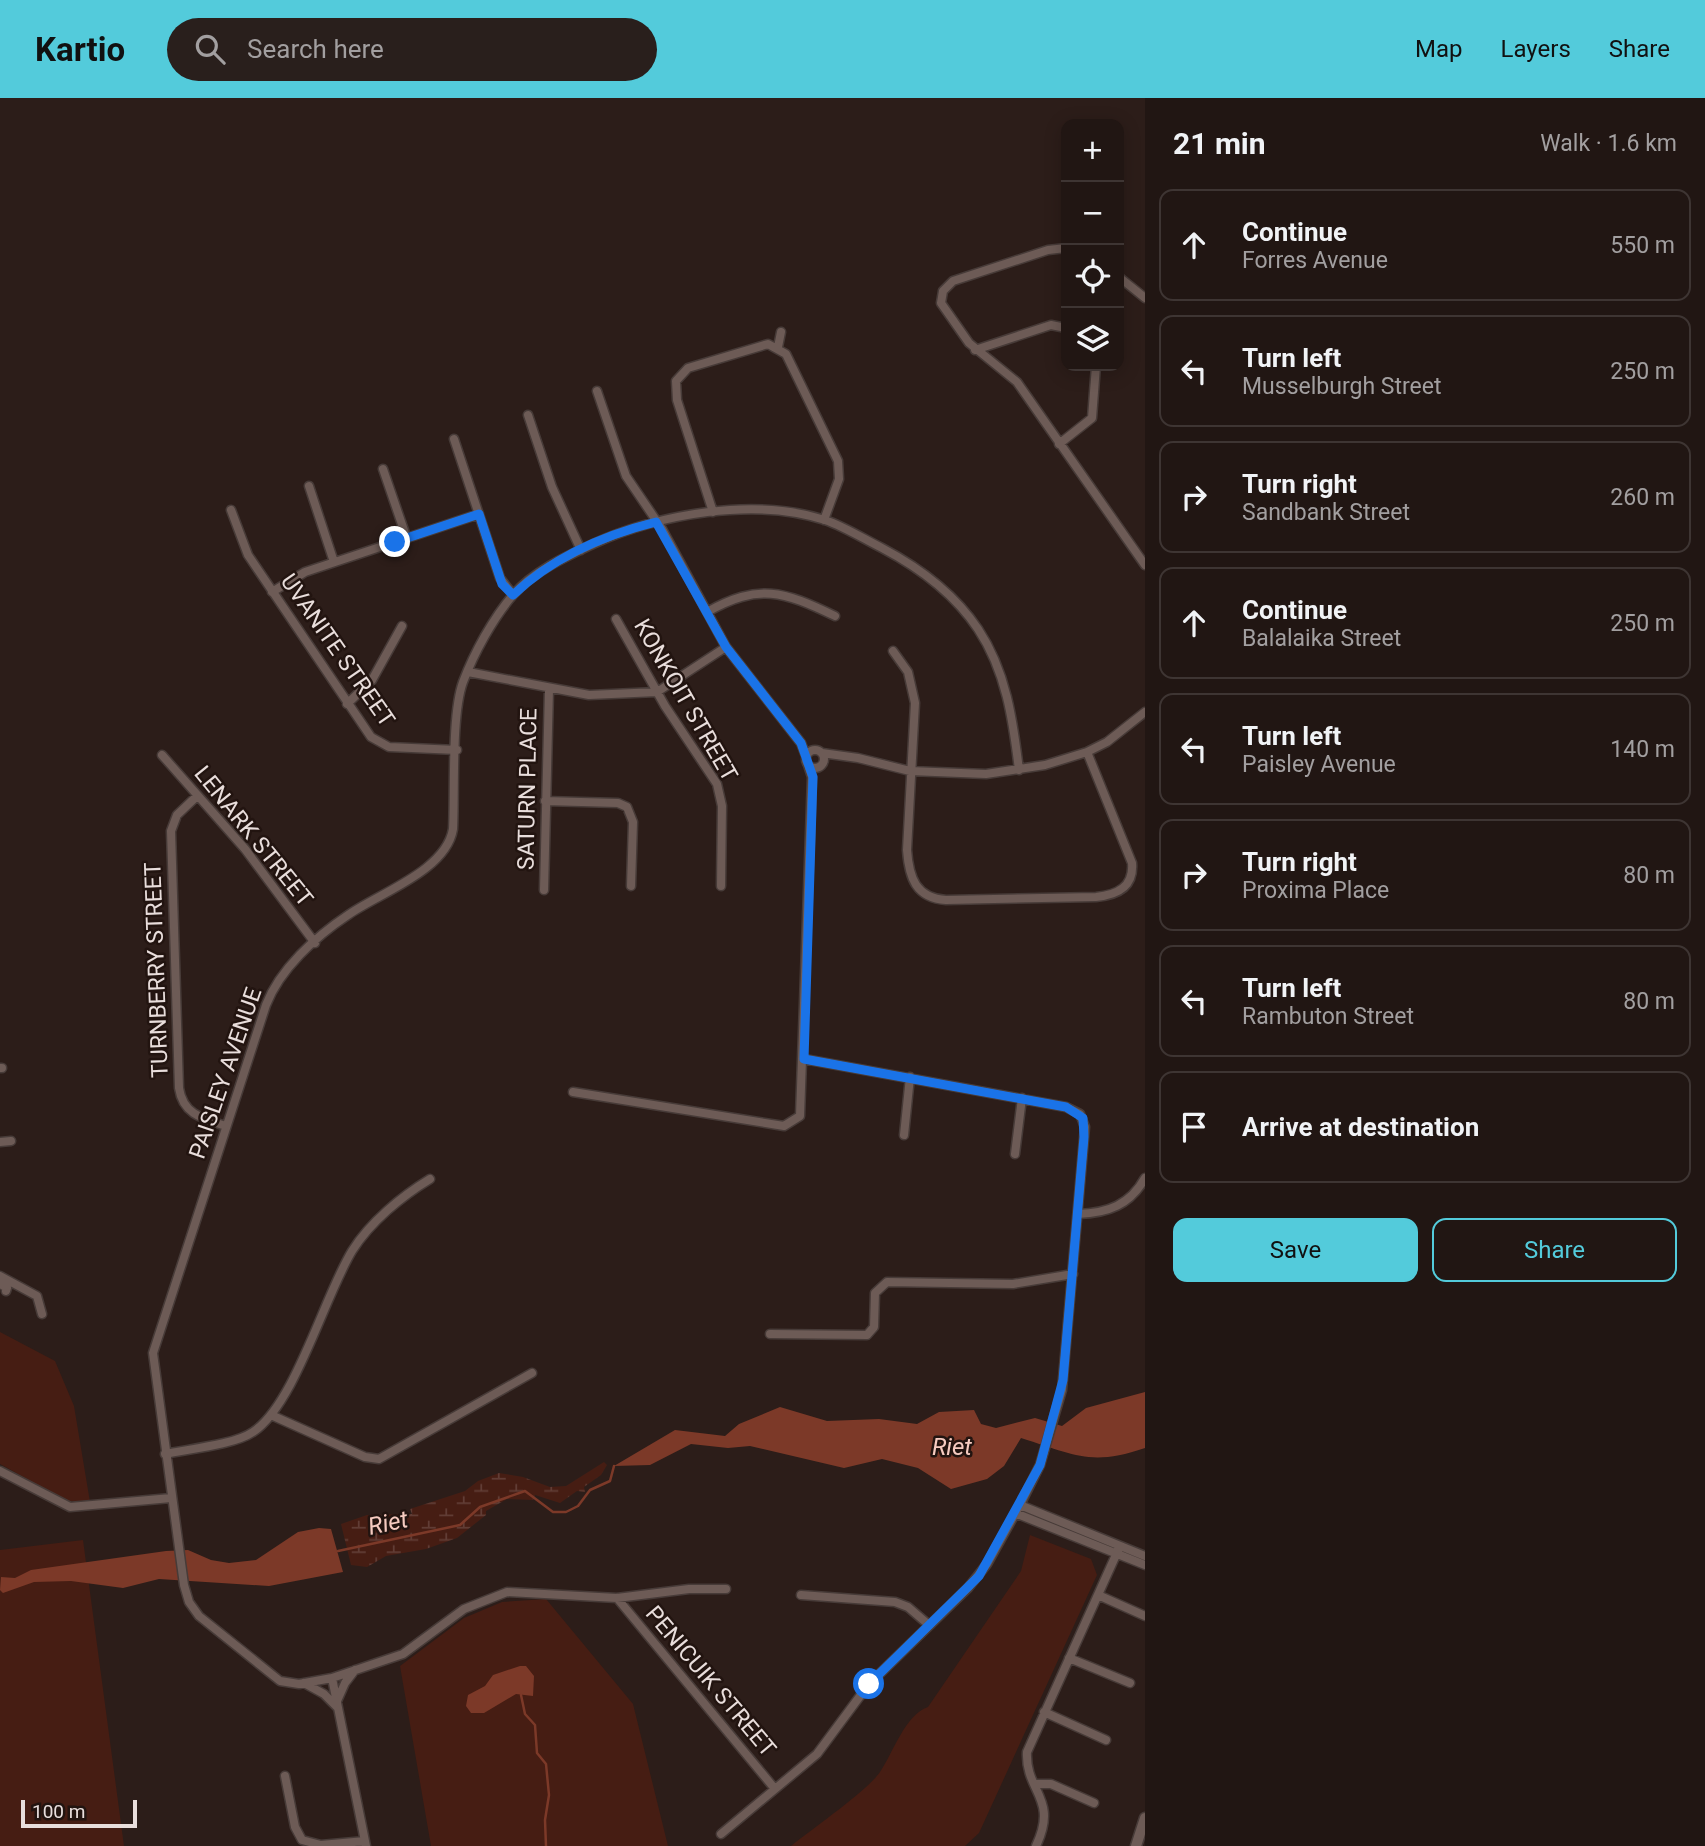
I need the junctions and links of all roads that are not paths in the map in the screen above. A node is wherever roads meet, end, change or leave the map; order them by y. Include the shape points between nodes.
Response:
1 (1061, 249) edge
2 (1124, 281) edge
3 (1145, 298) edge
4 (1061, 327) edge
5 (781, 332) dead end
6 (778, 347) junction
7 (975, 350) junction
8 (1096, 371) edge
9 (597, 391) dead end
10 (528, 415) dead end
11 (454, 439) dead end
12 (1059, 444) junction
13 (383, 469) dead end
14 (309, 486) dead end
15 (231, 510) dead end
16 (713, 512) junction
17 (479, 514) junction
18 (824, 520) junction
19 (656, 522) junction
20 (407, 539) junction
21 (581, 550) junction
22 (334, 562) junction
23 (1145, 565) edge
24 (272, 592) junction
25 (513, 595) junction
26 (707, 611) junction
27 (835, 616) dead end
28 (616, 619) dead end
29 (402, 626) dead end
30 (726, 647) junction
31 (893, 651) dead end
32 (468, 671) junction
33 (549, 689) junction
34 (657, 692) junction
35 (347, 704) junction
36 (1145, 712) edge
37 (801, 743) junction
38 (457, 750) junction
39 (1087, 752) junction
40 (162, 755) dead end
41 (822, 758) junction
42 (807, 761) junction
43 (1018, 770) junction
44 (910, 771) junction
45 (813, 777) junction
46 (197, 796) junction
47 (545, 801) junction
48 (631, 886) dead end
49 (721, 886) dead end
50 (544, 890) dead end
51 (315, 943) junction
52 (804, 1059) junction
53 (910, 1077) junction
54 (573, 1092) dead end
55 (1022, 1098) junction
56 (226, 1126) junction
57 (904, 1135) dead end
58 (11, 1141) dead end
59 (0, 1142) edge
60 (1015, 1154) dead end
61 (1145, 1178) edge
62 (430, 1179) dead end
63 (1078, 1213) junction
64 (1073, 1274) junction
65 (0, 1276) edge
66 (0, 1284) edge
67 (6, 1292) dead end
68 (42, 1314) dead end
69 (770, 1334) dead end
70 (532, 1373) dead end
71 (271, 1415) junction
72 (165, 1454) junction
73 (0, 1471) edge
74 (171, 1498) junction
75 (1018, 1509) junction
76 (1118, 1550) junction
77 (1145, 1556) edge
78 (1145, 1564) edge
79 (726, 1589) dead end
80 (801, 1595) dead end
81 (1098, 1595) junction
82 (617, 1598) junction
83 (1145, 1616) edge
84 (929, 1625) junction
85 (1069, 1658) junction
86 (355, 1670) junction
87 (332, 1678) junction
88 (304, 1683) junction
89 (1130, 1683) dead end
90 (337, 1705) junction
91 (1044, 1713) junction
92 (1106, 1740) dead end
93 (285, 1776) dead end
94 (1035, 1784) junction
95 (775, 1789) junction
96 (1094, 1803) dead end
97 (1145, 1818) edge
98 (721, 1834) dead end
99 (365, 1843) edge
100 (1038, 1845) edge
101 (1136, 1846) edge

1 - 7 street via 946,286 943,308
2 - 3 street
4 - 7 street via 1051,325
5 - 6 street
6 - 16 street via 757,346 697,364 676,381 677,400
6 - 18 street via 786,354 838,463 839,479
7 - 12 street via 1014,379
8 - 12 street via 1091,418
9 - 19 street via 622,468
10 - 21 street via 555,494
11 - 17 street
12 - 23 street
13 - 20 street
14 - 22 street
15 - 24 street, UVANITE STREET via 245,551
16 - 18 street, PAISLEY AVENUE
16 - 19 street, PAISLEY AVENUE
17 - 20 street
17 - 25 street via 502,584
18 - 43 street, PAISLEY AVENUE via 914,565 962,608 989,648 1001,678 1012,713
19 - 21 street, PAISLEY AVENUE
19 - 26 street
20 - 22 street
21 - 25 street, PAISLEY AVENUE via 534,576
22 - 24 street via 299,575
24 - 35 street, UVANITE STREET
25 - 32 street, PAISLEY AVENUE
26 - 27 street via 751,593 800,600
26 - 30 street
28 - 34 street, KONKOIT STREET
29 - 35 street via 372,680
30 - 34 street
30 - 37 street
31 - 44 street via 908,672 914,696
32 - 33 street
32 - 38 street, PAISLEY AVENUE via 460,695
33 - 34 street via 589,695
33 - 47 street, SATURN PLACE
34 - 49 street, KONKOIT STREET via 719,791
35 - 38 street, UVANITE STREET via 370,737 382,745
36 - 39 street
37 - 41 street
37 - 42 street
38 - 51 street, PAISLEY AVENUE via 453,829 445,850 399,886 350,913
39 - 43 street
39 - 44 street via 1132,863 1127,884 1111,895 946,900 922,892 913,883 908,860
40 - 46 street, LENARK STREET
41 - 42 street
41 - 42 street
41 - 44 street via 858,758
41 - 45 street
42 - 45 street
43 - 44 street via 974,775
45 - 52 street
46 - 51 street, LENARK STREET
46 - 56 street, TURNBERRY STREET via 178,813 171,831 179,1088 191,1113
47 - 48 street via 627,807 633,822
47 - 50 street, SATURN PLACE
51 - 56 street, PAISLEY AVENUE via 286,969 270,994
52 - 53 street
52 - 54 street via 802,1111 784,1126
53 - 55 street
53 - 57 street
55 - 60 street
55 - 63 street via 1076,1111 1083,1118
56 - 72 street, PAISLEY AVENUE via 153,1353
58 - 59 street
61 - 63 street via 1135,1195 1109,1211
62 - 71 street via 402,1198 353,1248
63 - 64 street
64 - 69 street via 1013,1284 887,1282 875,1293 874,1327 867,1335
64 - 75 street via 1063,1380 1053,1423
65 - 68 street via 37,1296
66 - 67 street
70 - 71 street via 379,1458 360,1455
71 - 72 street via 247,1436
72 - 74 street, PAISLEY AVENUE
73 - 74 street via 69,1507
74 - 88 street, PAISLEY AVENUE via 189,1602 203,1620 280,1681
75 - 76 street
75 - 84 street via 979,1576
76 - 77 street
76 - 78 street
76 - 81 street
79 - 82 street, PAISLEY AVENUE via 681,1589
80 - 84 street via 895,1602
81 - 83 street
81 - 85 street
82 - 86 street, PAISLEY AVENUE via 508,1592 464,1609 403,1654
82 - 95 street, PENICUIK STREET
84 - 95 street via 869,1684 817,1754
85 - 89 street
85 - 91 street
86 - 87 street, PAISLEY AVENUE
86 - 90 street
87 - 88 street, PAISLEY AVENUE
87 - 90 street
88 - 90 street
90 - 99 street
91 - 92 street
91 - 94 street via 1027,1752
93 - 99 street via 295,1828 302,1840 321,1845
94 - 96 street via 1051,1784
94 - 100 street via 1045,1815
95 - 98 street
97 - 101 street

